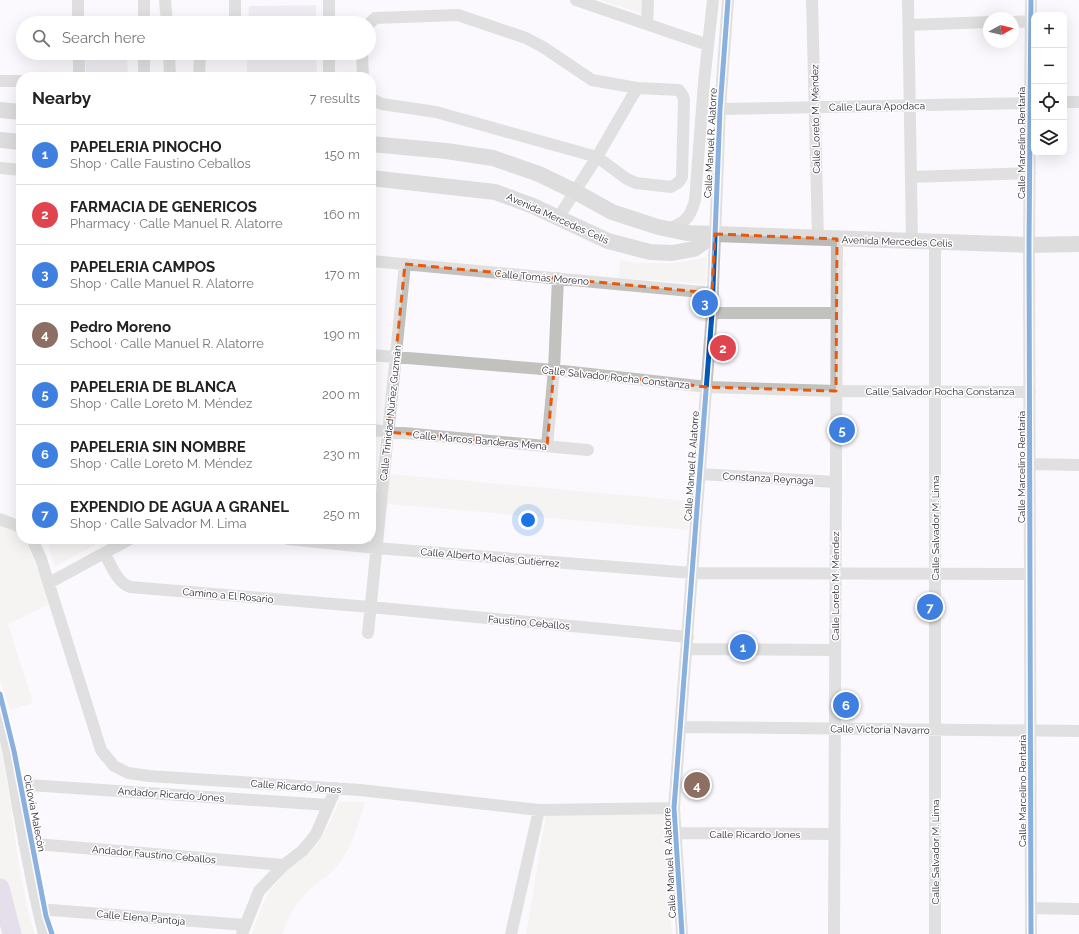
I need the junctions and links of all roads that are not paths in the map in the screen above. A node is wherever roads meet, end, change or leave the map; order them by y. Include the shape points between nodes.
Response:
1 (78, 0) edge
2 (144, 0) edge
3 (165, 0) edge
4 (235, 0) edge
5 (329, 0) edge
6 (576, 0) edge
7 (648, 0) edge
8 (713, 0) edge
9 (728, 0) edge
10 (812, 0) edge
11 (908, 0) edge
12 (1031, 0) edge
13 (1031, 12) edge
14 (78, 16) edge
15 (144, 16) edge
16 (166, 16) edge
17 (235, 16) edge
18 (329, 16) edge
19 (376, 18) edge
20 (1031, 21) edge
21 (983, 22) edge
22 (1019, 22) edge
23 (647, 24) junction
24 (909, 25) junction
25 (708, 45) junction
26 (1031, 48) edge
27 (79, 60) edge
28 (144, 60) edge
29 (169, 60) edge
30 (200, 60) edge
31 (329, 60) edge
32 (362, 60) edge
33 (79, 72) edge
34 (144, 72) edge
35 (170, 72) edge
36 (199, 72) edge
37 (329, 72) edge
38 (363, 72) edge
39 (0, 81) edge
40 (16, 82) edge
41 (1032, 84) edge
42 (637, 88) junction
43 (376, 101) edge
44 (1067, 102) edge
45 (1079, 102) edge
46 (1031, 103) edge
47 (910, 106) junction
48 (815, 107) junction
49 (720, 109) junction
50 (0, 110) edge
51 (16, 112) edge
52 (1032, 120) edge
53 (0, 140) edge
54 (16, 142) edge
55 (376, 144) edge
56 (597, 157) junction
57 (0, 168) edge
58 (16, 170) edge
59 (1030, 173) junction
60 (911, 177) junction
61 (376, 179) edge
62 (574, 191) junction
63 (558, 218) junction
64 (668, 229) junction
65 (715, 234) junction
66 (818, 238) junction
67 (837, 239) junction
68 (912, 241) junction
69 (935, 242) junction
70 (1079, 244) edge
71 (1029, 245) junction
72 (376, 261) edge
73 (405, 264) junction
74 (558, 278) junction
75 (712, 293) junction
76 (712, 313) junction
77 (836, 313) junction
78 (376, 355) edge
79 (396, 357) junction
80 (554, 370) junction
81 (707, 387) junction
82 (836, 390) junction
83 (935, 391) junction
84 (1030, 392) junction
85 (376, 431) edge
86 (388, 432) junction
87 (547, 446) junction
88 (588, 450) dead end
89 (1030, 464) junction
90 (1079, 465) edge
91 (700, 474) junction
92 (836, 482) junction
93 (376, 508) edge
94 (0, 519) edge
95 (16, 525) edge
96 (34, 544) edge
97 (121, 544) edge
98 (337, 544) edge
99 (376, 548) junction
100 (104, 553) junction
101 (836, 572) junction
102 (692, 573) junction
103 (935, 573) junction
104 (1030, 574) junction
105 (49, 583) junction
106 (370, 607) junction
107 (368, 633) dead end
108 (688, 637) junction
109 (686, 649) junction
110 (835, 650) junction
111 (0, 717) edge
112 (680, 727) junction
113 (835, 728) junction
114 (935, 730) junction
115 (1030, 730) junction
116 (1079, 731) edge
117 (14, 784) junction
118 (336, 788) junction
119 (328, 805) junction
120 (674, 808) junction
121 (538, 810) junction
122 (676, 833) junction
123 (834, 834) junction
124 (24, 843) junction
125 (284, 864) junction
126 (1031, 908) junction
127 (38, 909) junction
128 (1079, 909) edge
129 (243, 930) edge
130 (44, 934) edge
131 (511, 934) edge
132 (682, 934) edge
133 (834, 934) edge
134 (935, 934) edge
135 (1031, 934) edge

1 - 14 street
2 - 15 street
3 - 16 street
4 - 17 street
5 - 18 street
6 - 23 street
7 - 23 street
8 - 25 street
9 - 49 street, Calle Manuel R. Alatorre
10 - 48 street, Calle Loreto M. Méndez
11 - 24 street
12 - 13 street, Calle Marcelino Rentaría
19 - 42 street via 458,15 526,38 592,80
20 - 22 street
21 - 24 street
23 - 25 street
24 - 47 street
25 - 64 street via 695,200 688,218
26 - 41 street, Calle Marcelino Rentaría
27 - 33 street
28 - 34 street
29 - 35 street
30 - 36 street
31 - 37 street
32 - 38 street
39 - 40 street
42 - 56 street
42 - 56 street via 677,89 681,92 682,177 672,187 636,183 626,179
43 - 56 street via 436,112
44 - 45 street
46 - 47 street, Calle Laura Apodaca
47 - 48 street, Calle Laura Apodaca
47 - 60 street
48 - 49 street, Calle Laura Apodaca
48 - 66 street, Calle Loreto M. Méndez
49 - 65 street, Calle Manuel R. Alatorre
50 - 51 main road
52 - 59 street, Calle Marcelino Rentaría
53 - 54 main road
55 - 62 main road, Avenida Mercedes Celis via 493,158 539,174
56 - 62 street
57 - 58 street
59 - 60 street
59 - 71 street, Calle Marcelino Rentaría
60 - 68 street
61 - 63 main road, Avenida Mercedes Celis via 495,192 520,200
62 - 63 street
62 - 64 main road, Avenida Mercedes Celis via 612,212
63 - 65 main road, Avenida Mercedes Celis via 608,242 650,252 672,253 694,249
64 - 65 main road, Avenida Mercedes Celis
65 - 66 main road, Avenida Mercedes Celis
65 - 75 street, Calle Manuel R. Alatorre
66 - 67 main road, Avenida Mercedes Celis
67 - 68 main road, Avenida Mercedes Celis
67 - 77 street, Calle Loreto M. Méndez
68 - 69 main road, Avenida Mercedes Celis
69 - 71 main road, Avenida Mercedes Celis
69 - 83 street, Calle Salvador M. Lima
70 - 71 main road, Avenida Mercedes Celis
71 - 84 street, Calle Marcelino Rentaría
72 - 73 street, Calle Tomás Moreno
73 - 74 street, Calle Tomás Moreno
73 - 79 street, Calle Trinidad Núñez Guzmán
74 - 75 street, Calle Tomás Moreno
74 - 80 street
75 - 76 street, Calle Manuel R. Alatorre
76 - 77 street
76 - 81 street, Calle Manuel R. Alatorre
77 - 82 street, Calle Loreto M. Méndez
78 - 79 street, Calle Salvador Rocha Constanza
79 - 80 street, Calle Salvador Rocha Constanza
79 - 86 street, Calle Trinidad Núñez Guzmán
80 - 81 street, Calle Salvador Rocha Constanza
80 - 87 street
81 - 82 street, Calle Salvador Rocha Constanza
81 - 91 street, Calle Manuel R. Alatorre
82 - 83 street, Calle Salvador Rocha Constanza
82 - 92 street, Calle Loreto M. Méndez
83 - 84 street, Calle Salvador Rocha Constanza
83 - 103 street, Calle Salvador M. Lima
84 - 89 street, Calle Marcelino Rentaría
85 - 86 street, Calle Marcos Banderas Mena
86 - 87 street, Calle Marcos Banderas Mena
86 - 93 street, Calle Trinidad Núñez Guzmán
87 - 88 street, Calle Marcos Banderas Mena
89 - 90 street
89 - 104 street, Calle Marcelino Rentaría
91 - 92 street, Constanza Reynaga
91 - 102 street, Calle Manuel R. Alatorre
92 - 101 street, Calle Loreto M. Méndez
93 - 99 street, Calle Trinidad Núñez Guzmán
94 - 95 street
96 - 105 street, Calle Ricardo Jones
97 - 100 street
98 - 99 street, Calle Alberto Macías Gutiérrez
99 - 102 street, Calle Alberto Macías Gutiérrez
99 - 106 street, Calle Trinidad Núñez Guzmán
100 - 105 street
100 - 106 street, Camino a El Rosario via 121,581 130,587
101 - 102 street, Calle Alberto Macías Gutiérrez
101 - 103 street, Calle Alberto Macías Gutiérrez
101 - 110 street, Calle Loreto M. Méndez
102 - 108 street, Calle Manuel R. Alatorre
103 - 104 street, Calle Alberto Macías Gutiérrez
103 - 114 street, Calle Salvador M. Lima
104 - 115 street, Calle Marcelino Rentaría
105 - 118 street, Calle Ricardo Jones via 102,750 114,766 128,773 149,776
106 - 107 street, Calle Trinidad Núñez Guzmán
106 - 108 street, Faustino Ceballos
108 - 109 street, Calle Manuel R. Alatorre
109 - 110 street
109 - 112 street, Calle Manuel R. Alatorre
110 - 113 street, Calle Loreto M. Méndez
111 - 117 street
112 - 113 street, Calle Victoria Navarro
112 - 120 street, Calle Manuel R. Alatorre
113 - 114 street, Calle Victoria Navarro
113 - 123 street, Calle Loreto M. Méndez
114 - 115 street, Calle Victoria Navarro
114 - 134 street, Calle Salvador M. Lima
115 - 116 street, Calle Victoria Navarro
115 - 126 street, Calle Marcelino Rentaría
117 - 119 street, Andador Ricardo Jones
117 - 124 street
118 - 119 street
118 - 121 street, Calle Ricardo Jones
119 - 125 street via 316,834 302,851
120 - 121 street, Calle Ricardo Jones
120 - 122 street, Calle Manuel R. Alatorre
121 - 131 street
122 - 123 street, Calle Ricardo Jones
122 - 132 street, Calle Manuel R. Alatorre
123 - 133 street, Calle Loreto M. Méndez
124 - 125 street, Andador Faustino Ceballos
124 - 127 street
125 - 129 street via 259,891
126 - 128 street
126 - 135 street, Calle Marcelino Rentaría
127 - 129 street, Calle Elena Pantoja
127 - 130 street

